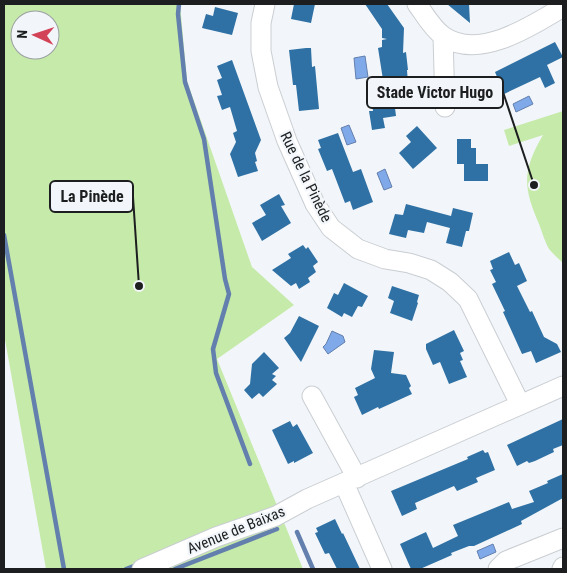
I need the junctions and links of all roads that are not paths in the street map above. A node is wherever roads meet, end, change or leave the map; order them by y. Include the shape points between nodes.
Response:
1 (266, 4) edge
2 (417, 4) edge
3 (563, 7) edge
4 (443, 36) junction
5 (445, 107) dead end
6 (563, 386) edge
7 (312, 396) dead end
8 (520, 404) junction
9 (350, 480) junction
10 (563, 538) edge
11 (142, 569) edge
12 (382, 569) edge
13 (498, 569) edge

1 - 8 street, Rue de la Pinède via 261,23 261,51 268,87 287,141 315,204 330,228 358,248 385,259 431,270 450,282 468,299
2 - 4 street via 433,28
3 - 4 street via 513,35 485,44 466,46
4 - 5 street
6 - 8 street, Avenue de Baixas
7 - 9 street
8 - 9 street, Avenue de Baixas
9 - 11 street, Avenue de Baixas via 276,516
9 - 12 street
10 - 13 street via 506,561

